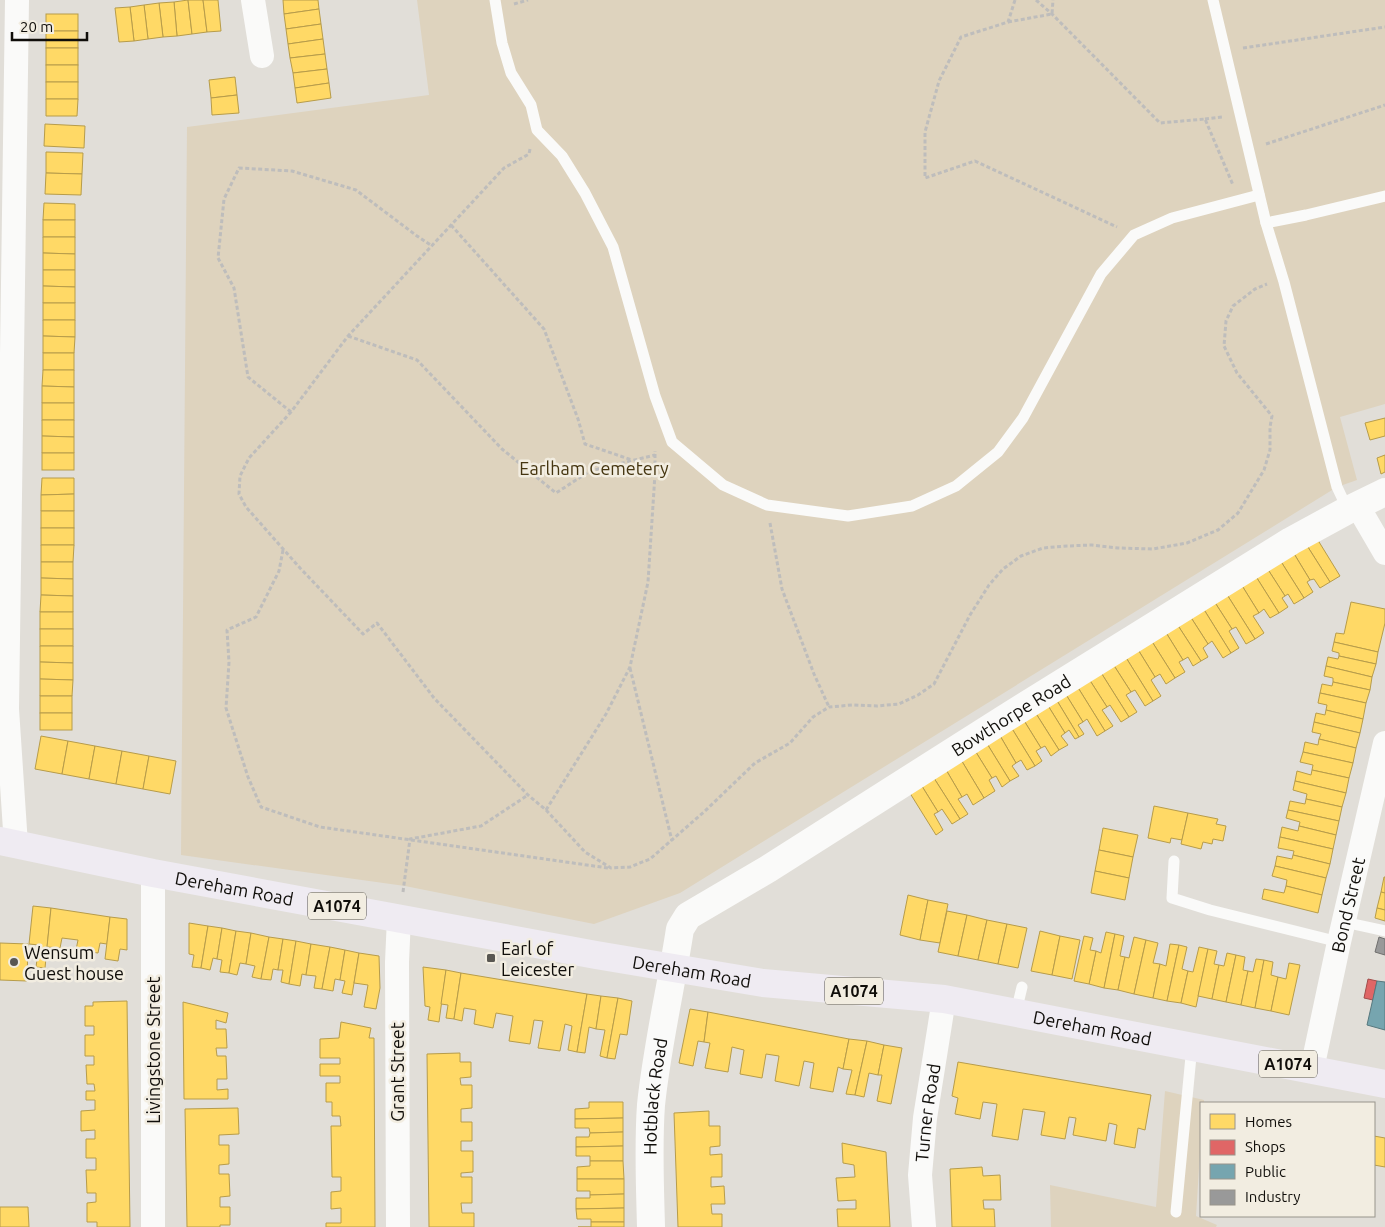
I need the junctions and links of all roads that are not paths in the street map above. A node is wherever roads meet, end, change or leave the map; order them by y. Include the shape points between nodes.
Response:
1 (17, 0) edge
2 (253, 0) edge
3 (495, 0) edge
4 (1214, 0) edge
5 (262, 56) dead end
6 (1259, 195) junction
7 (1385, 196) edge
8 (1266, 223) junction
9 (1385, 492) edge
10 (1352, 508) junction
11 (1385, 553) edge
12 (1385, 743) edge
13 (8, 843) edge
14 (1174, 861) dead end
15 (153, 873) junction
16 (398, 918) junction
17 (1385, 931) edge
18 (1341, 932) junction
19 (674, 968) junction
20 (944, 999) junction
21 (1192, 1046) junction
22 (1312, 1069) junction
23 (1385, 1084) edge
24 (1176, 1212) dead end
25 (153, 1227) edge
26 (398, 1227) edge
27 (651, 1227) edge
28 (924, 1227) edge

1 - 13 street
2 - 5 street
3 - 6 lane via 510,72 531,105 537,130 562,156 613,247 654,396 672,442 722,486 767,505 848,516 912,506 956,486 998,452 1023,418 1101,274 1134,235 1172,218
4 - 6 lane
6 - 8 lane
7 - 8 lane
8 - 10 lane via 1337,487
9 - 10 street, Bowthorpe Road
10 - 11 street
10 - 19 street, Bowthorpe Road via 1291,541 688,916 680,929
12 - 18 street, Bond Street
13 - 15 main road, Dereham Road / A1074
14 - 18 lane via 1172,898 1210,910
15 - 16 main road, Dereham Road / A1074
15 - 25 street, Livingstone Street
16 - 19 main road, Dereham Road / A1074
16 - 26 street, Grant Street
17 - 18 lane
18 - 22 street, Bond Street
19 - 20 main road, Dereham Road / A1074 via 763,983
19 - 27 street, Hotblack Road via 651,1105 648,1155
20 - 21 main road, Dereham Road / A1074 via 1019,1000
20 - 28 street, Turner Road via 925,1118 920,1175
21 - 22 main road, Dereham Road / A1074
21 - 24 lane
22 - 23 main road, Dereham Road / A1074

